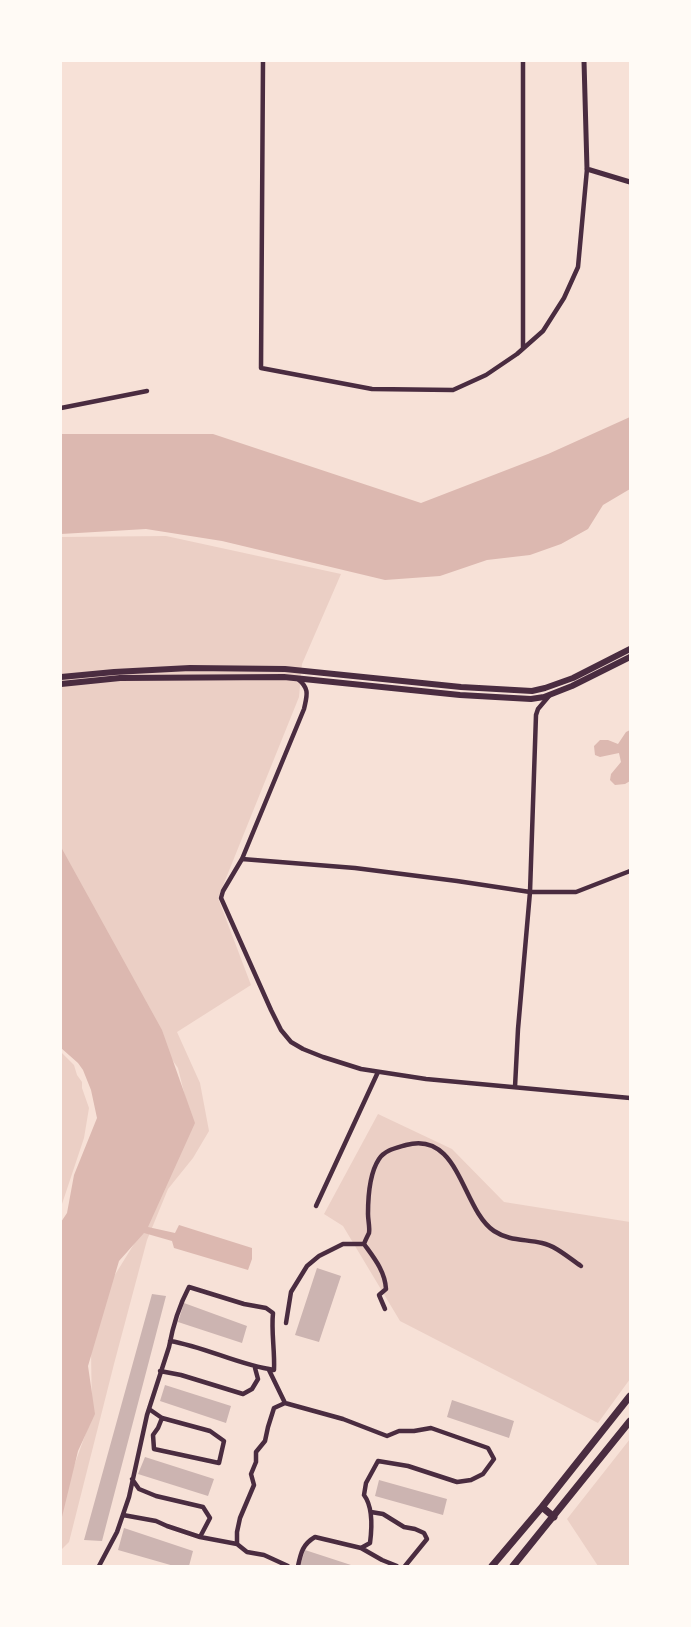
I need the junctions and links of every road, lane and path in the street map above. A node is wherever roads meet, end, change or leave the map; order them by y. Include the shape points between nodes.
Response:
1 (263, 61) edge
2 (522, 61) edge
3 (584, 61) edge
4 (587, 169) junction
5 (630, 182) edge
6 (523, 348) junction
7 (147, 391) dead end
8 (61, 408) edge
9 (630, 649) edge
10 (630, 657) edge
11 (144, 674) junction
12 (61, 677) edge
13 (297, 678) junction
14 (61, 684) edge
15 (550, 694) junction
16 (242, 859) junction
17 (630, 871) edge
18 (530, 892) junction
19 (378, 1072) junction
20 (515, 1087) junction
21 (630, 1098) edge
22 (316, 1206) dead end
23 (364, 1244) junction
24 (581, 1266) dead end
25 (385, 1310) dead end
26 (286, 1323) dead end
27 (170, 1341) junction
28 (255, 1368) junction
29 (269, 1370) junction
30 (160, 1371) junction
31 (630, 1396) edge
32 (284, 1403) junction
33 (149, 1409) junction
34 (162, 1418) junction
35 (630, 1421) edge
36 (132, 1479) junction
37 (542, 1507) junction
38 (371, 1512) junction
39 (123, 1515) junction
40 (554, 1517) junction
41 (200, 1537) junction
42 (237, 1544) junction
43 (360, 1548) junction
44 (99, 1566) edge
45 (288, 1566) edge
46 (298, 1566) edge
47 (398, 1566) edge
48 (405, 1566) edge
49 (492, 1566) edge
50 (513, 1566) edge

1 - 6 street via 261,368 372,390 453,390 486,376
2 - 6 street
3 - 4 street
4 - 5 street
4 - 6 street via 578,267 564,298 542,331
7 - 8 street
9 - 11 main road via 573,678 532,691 285,669 190,668
10 - 15 main road
11 - 12 main road
11 - 13 main road
11 - 14 main road
13 - 15 main road via 500,698 531,699
13 - 16 street via 307,693 304,709
15 - 18 street via 536,715
16 - 18 street via 364,870
16 - 19 street via 221,898 281,1030 291,1042 303,1049
17 - 18 street via 576,892
18 - 20 street
19 - 20 street
19 - 22 street
20 - 21 street
23 - 24 street via 369,1232 370,1186 380,1158 391,1149 416,1142 426,1144 450,1160 479,1217 492,1230 506,1238 543,1243
23 - 25 street via 386,1279 386,1289 379,1295
23 - 26 street via 343,1244 307,1266 291,1292
27 - 28 street via 213,1352
27 - 29 street via 176,1316 189,1287 266,1308 273,1313 275,1359 274,1370
27 - 30 street
28 - 29 street
28 - 30 street via 258,1379 252,1389 243,1394
29 - 32 street
30 - 33 street
31 - 37 highway
32 - 38 street via 343,1419 387,1436 399,1431 431,1428 488,1448 494,1459 483,1474 458,1482 408,1466 378,1461 366,1483 364,1495 370,1502
32 - 42 street via 274,1408 265,1441 256,1452 251,1474 254,1485 240,1518
33 - 34 street
33 - 36 street
34 - 34 street via 210,1431 224,1440 220,1463 154,1449 153,1435
35 - 40 highway
36 - 39 street
36 - 41 street via 139,1489 156,1496 203,1507 210,1518
37 - 40 highway
37 - 49 highway
38 - 43 street via 370,1543
38 - 48 street via 384,1514 404,1527 424,1533 427,1538
39 - 41 street via 156,1520
39 - 44 street
40 - 50 highway
41 - 42 street
42 - 45 street via 247,1552 264,1555
43 - 46 street via 315,1537 306,1542
43 - 47 street

